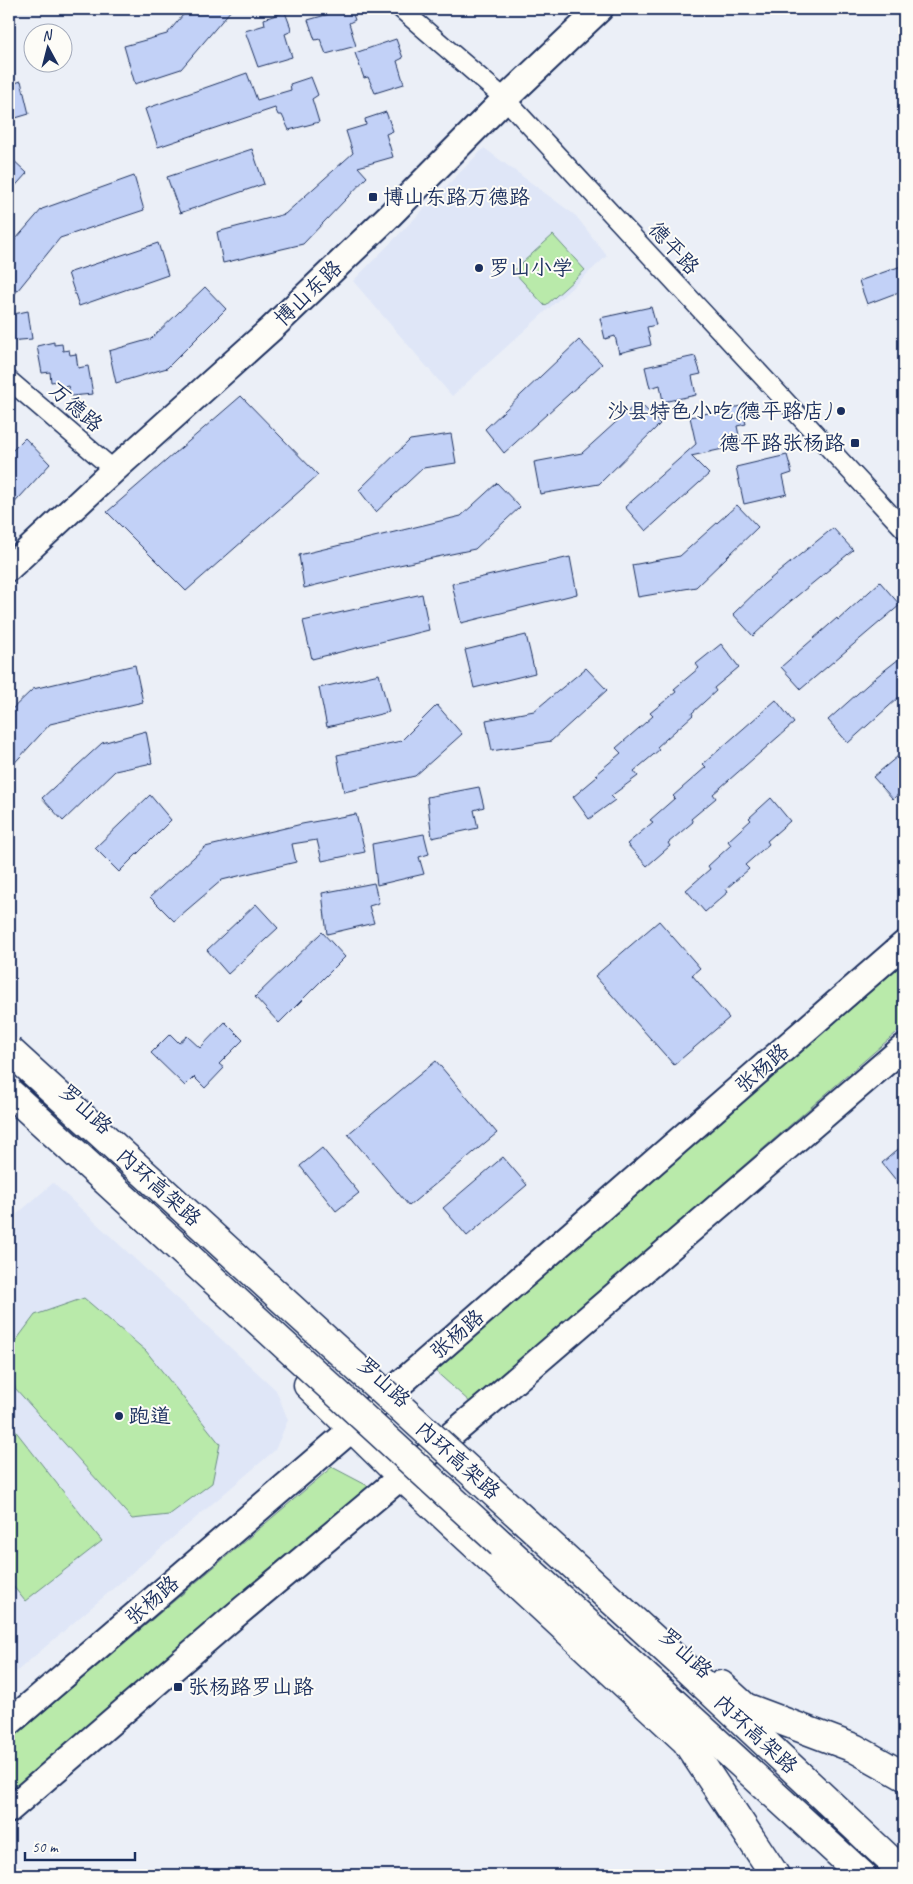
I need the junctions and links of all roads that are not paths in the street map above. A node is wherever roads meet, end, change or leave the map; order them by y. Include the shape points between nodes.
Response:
1 (400, 9) edge
2 (600, 9) edge
3 (505, 99) junction
4 (9, 380) edge
5 (114, 470) junction
6 (904, 529) edge
7 (9, 568) edge
8 (904, 944) edge
9 (9, 1039) edge
10 (904, 1047) edge
11 (9, 1050) edge
12 (9, 1092) edge
13 (9, 1107) edge
14 (393, 1390) junction
15 (353, 1428) junction
16 (445, 1440) junction
17 (401, 1476) junction
18 (9, 1722) edge
19 (904, 1776) edge
20 (9, 1810) edge
21 (904, 1873) edge
22 (775, 1875) edge
23 (862, 1875) edge

1 - 3 street, 德平路
2 - 3 main road, 博山东路
3 - 5 main road, 博山东路 via 291,310
3 - 6 street, 德平路
4 - 5 street, 万德路
5 - 7 main road, 博山东路
8 - 14 main road, 张杨路
9 - 14 main road, 罗山路
10 - 16 main road
11 - 21 main road, 内环高架路, bridge via 676,1659
12 - 23 main road, 内环高架路, bridge
13 - 15 main road
14 - 15 main road, 张杨路
14 - 16 main road, 罗山路
15 - 17 main road
15 - 18 main road, 张杨路
16 - 17 main road
16 - 19 main road, 罗山路 via 745,1707 854,1748
17 - 20 main road
17 - 22 main road via 686,1741

